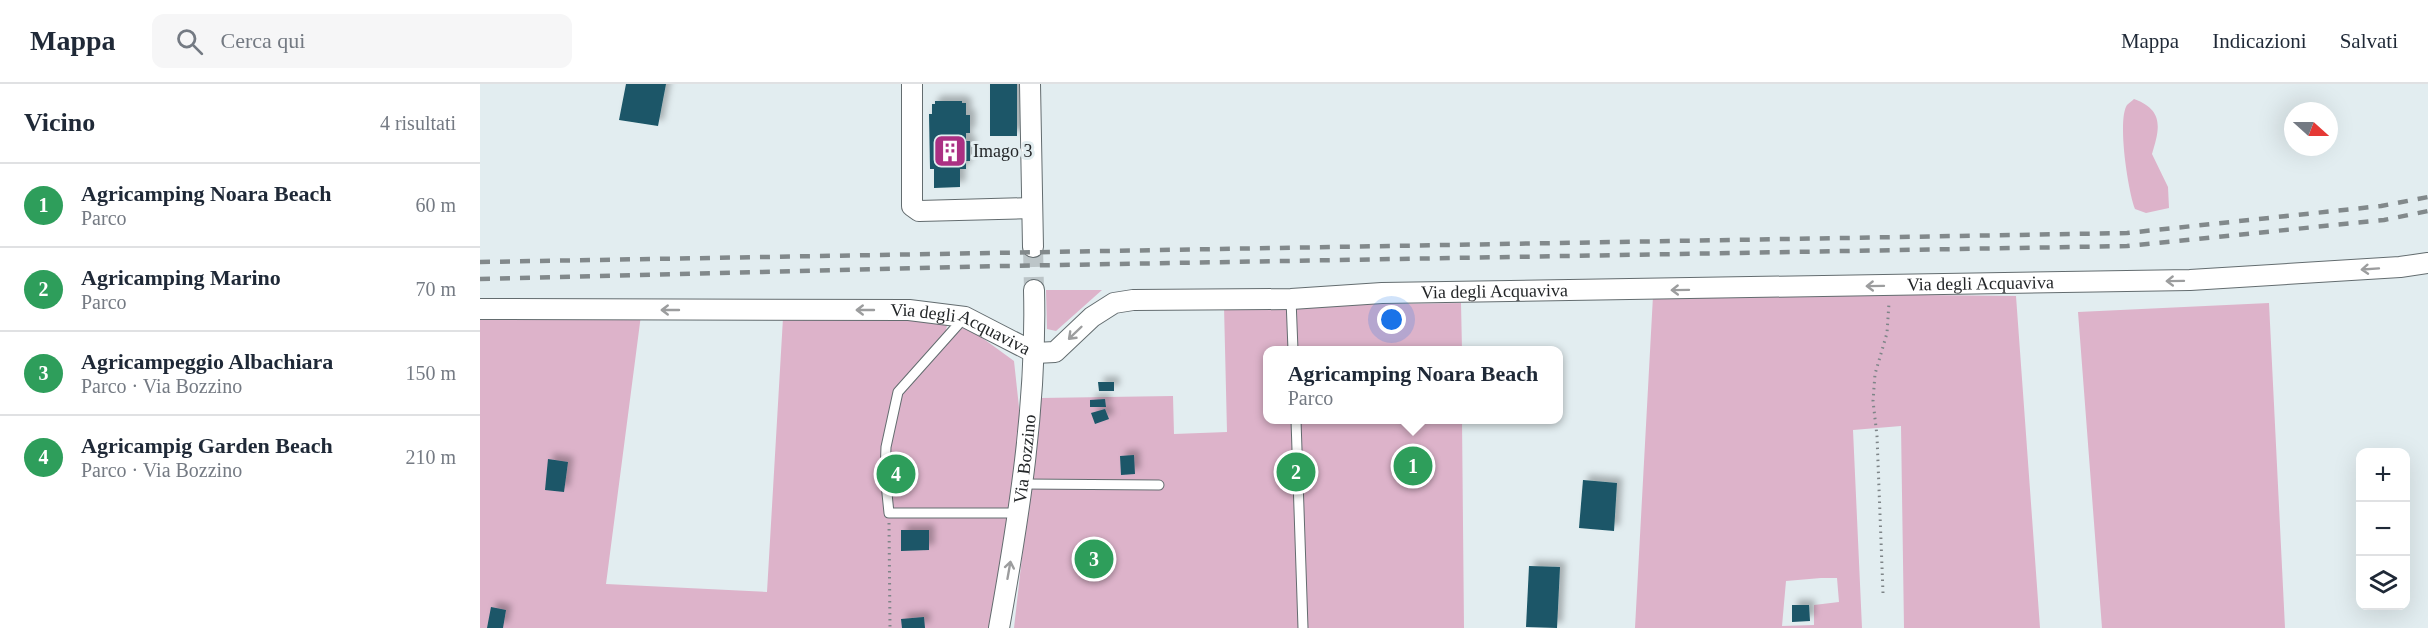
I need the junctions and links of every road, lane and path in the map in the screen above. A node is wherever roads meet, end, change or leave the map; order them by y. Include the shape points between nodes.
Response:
1 (912, 84) edge
2 (1030, 84) edge
3 (1032, 208) junction
4 (1034, 247) tunnel mouth
5 (2428, 263) edge
6 (1889, 286) junction
7 (1034, 290) tunnel mouth
8 (1292, 299) junction
9 (480, 309) edge
10 (965, 317) junction
11 (1293, 346) edge
12 (1035, 353) junction
13 (1296, 424) edge
14 (1023, 484) junction
15 (1160, 485) dead end
16 (889, 513) junction
17 (1019, 513) junction
18 (1883, 593) dead end
19 (890, 628) edge
20 (999, 628) edge
21 (1303, 628) edge

1 - 3 street via 912,206 920,211
2 - 3 street
3 - 4 street
5 -> 6 street, Via degli Acquaviva via 2190,280
6 -> 8 street, Via degli Acquaviva via 1382,293
6 - 18 path via 1887,333 1875,374 1873,401
7 - 12 street, Via Bozzino
8 - 11 lane
8 -> 12 street, Via degli Acquaviva via 1114,303 1092,317 1055,352
10 -> 9 street, Via degli Acquaviva via 909,310
10 - 12 street, Via degli Acquaviva
10 - 16 lane via 898,392 886,447
12 - 14 street, Via Bozzino
13 - 21 lane
14 - 15 lane
14 - 17 street, Via Bozzino
16 - 17 lane
16 - 19 path
20 -> 17 street, Via Bozzino

